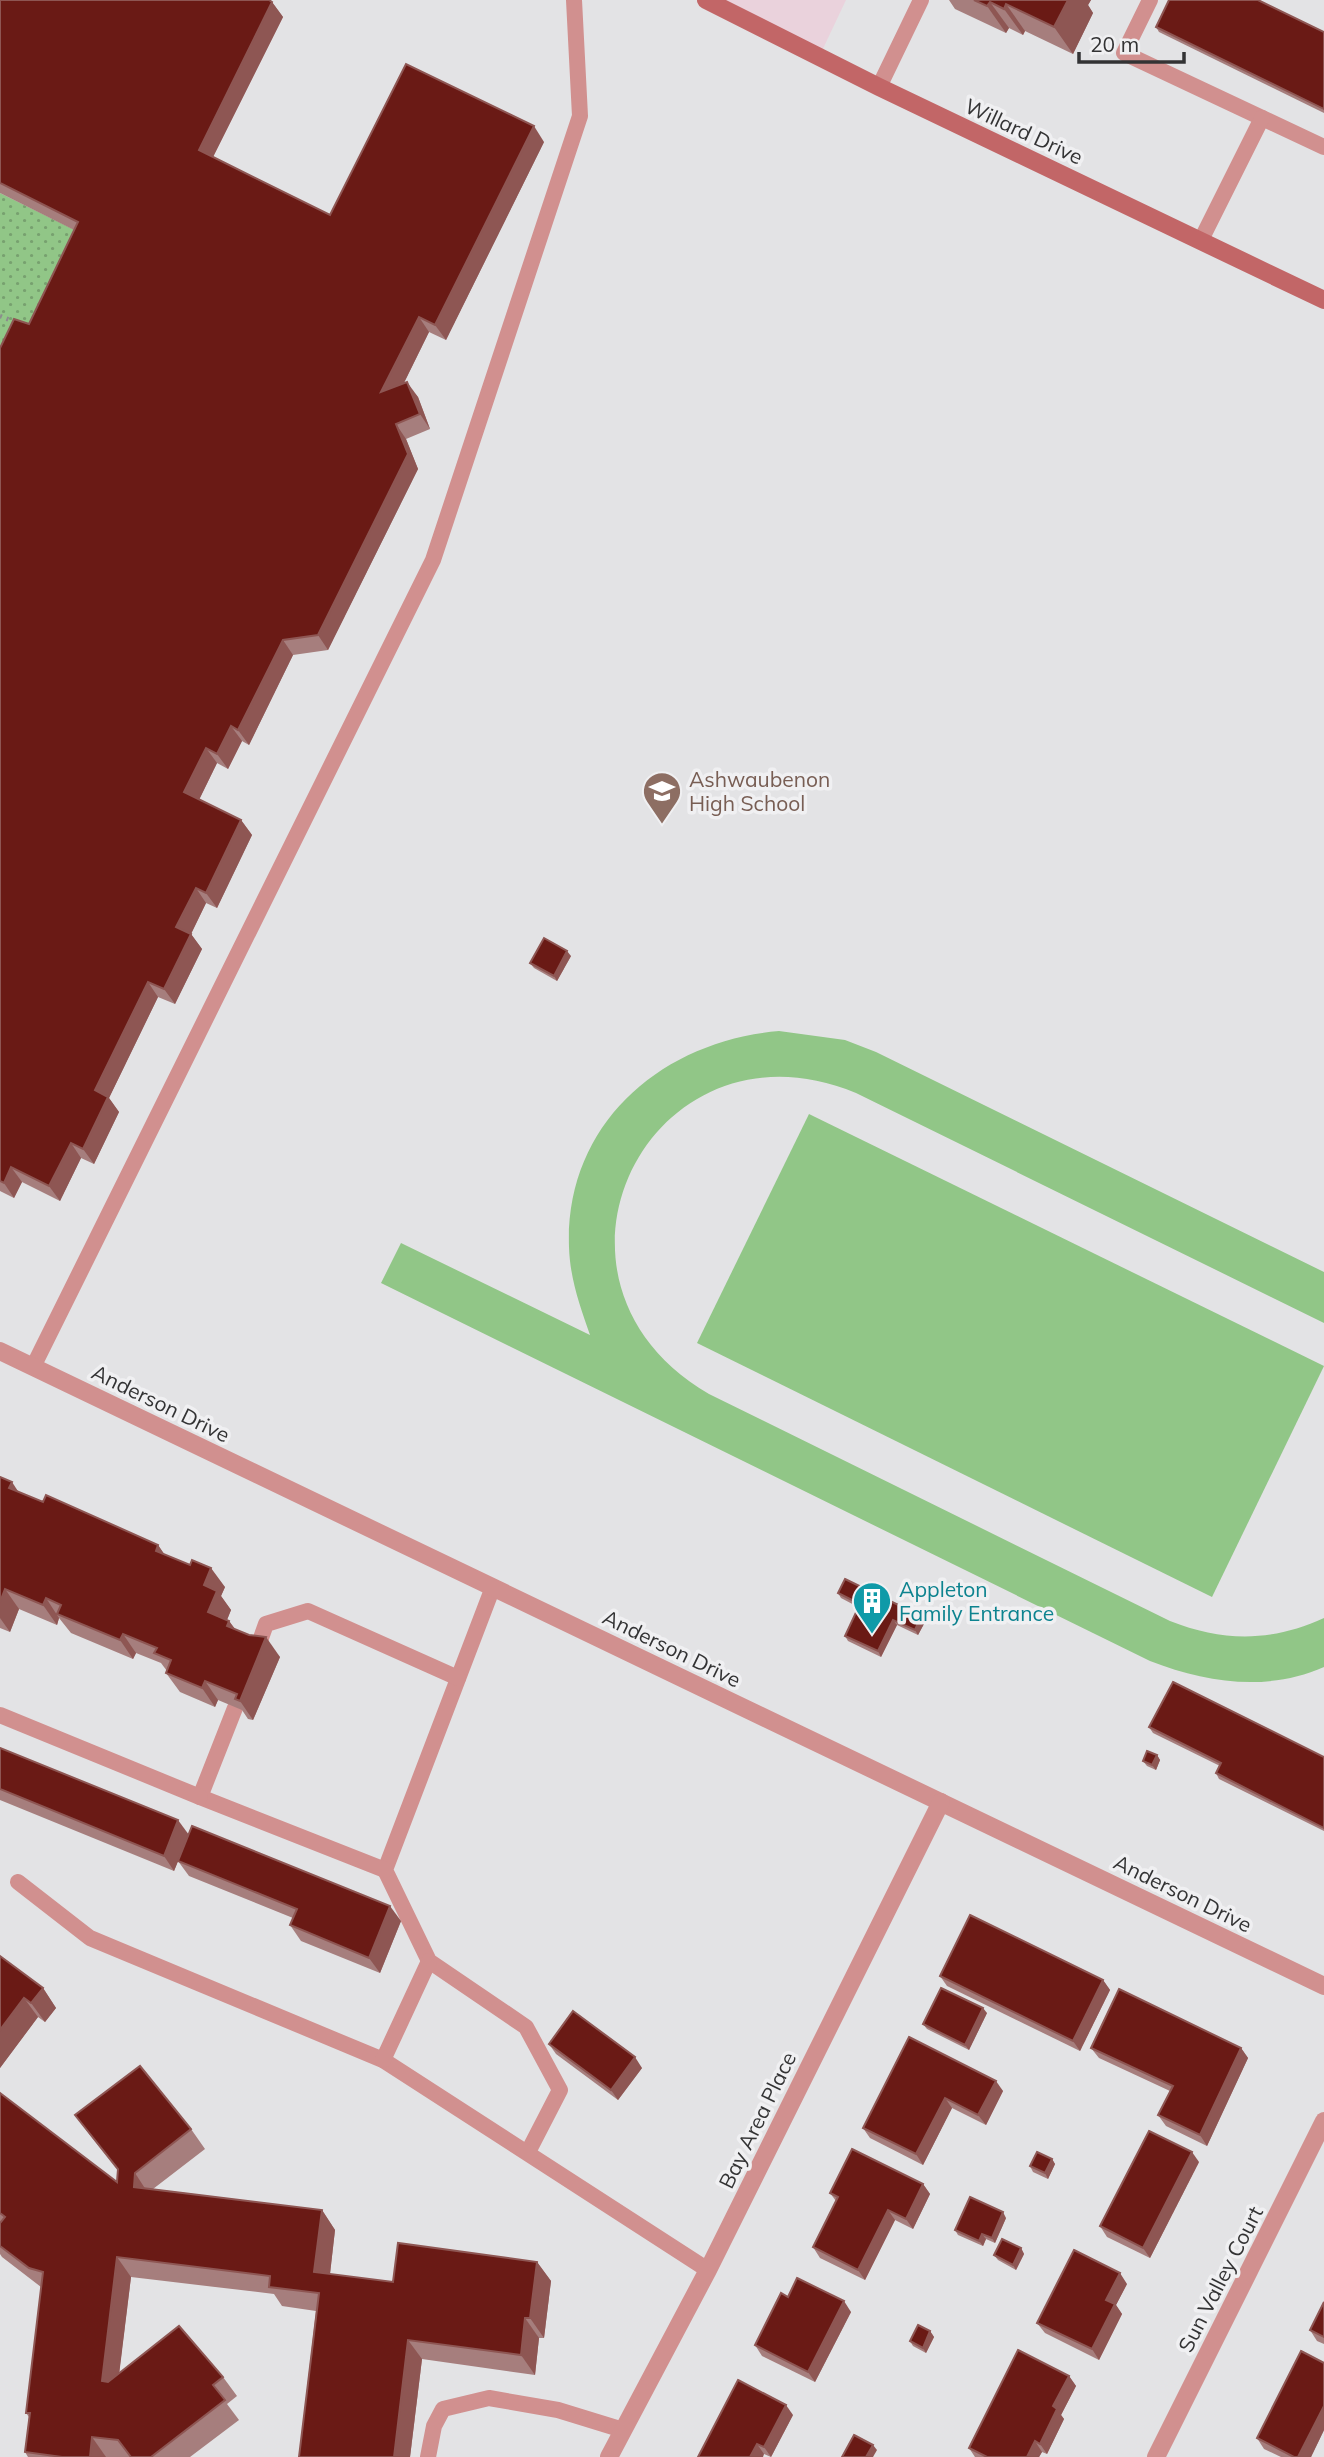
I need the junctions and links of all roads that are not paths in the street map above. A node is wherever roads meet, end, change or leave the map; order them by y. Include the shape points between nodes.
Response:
1 (574, 0) edge
2 (706, 0) edge
3 (921, 0) edge
4 (1150, 0) edge
5 (879, 87) junction
6 (1262, 118) junction
7 (1324, 147) edge
8 (1200, 240) junction
9 (1324, 300) edge
10 (0, 1351) edge
11 (33, 1367) junction
12 (493, 1587) junction
13 (256, 1652) edge
14 (458, 1678) junction
15 (235, 1708) edge
16 (0, 1715) edge
17 (200, 1797) junction
18 (941, 1802) junction
19 (385, 1870) junction
20 (18, 1882) dead end
21 (429, 1961) junction
22 (1324, 1986) edge
23 (383, 2060) junction
24 (1324, 2121) edge
25 (528, 2152) junction
26 (708, 2270) junction
27 (623, 2430) junction
28 (428, 2457) edge
29 (609, 2457) edge
30 (1156, 2457) edge

1 - 11 lane via 580,116 433,560
2 - 5 street, Willard Drive
3 - 5 lane
4 - 6 lane via 1125,53
5 - 8 street, Willard Drive
6 - 7 lane
6 - 8 lane
8 - 9 street, Willard Drive
10 - 11 street, Anderson Drive
11 - 12 street, Anderson Drive
12 - 14 lane
12 - 18 street, Anderson Drive
13 - 14 lane via 267,1624 309,1611
14 - 19 lane
15 - 17 lane
16 - 17 lane
17 - 19 lane
18 - 22 street, Anderson Drive
18 - 26 street, Bay Area Place
19 - 21 lane
20 - 23 lane via 90,1938
21 - 23 lane
21 - 25 lane via 526,2027 554,2080 559,2090
23 - 25 lane
24 - 30 street, Sun Valley Court
25 - 26 lane
26 - 27 street, Bay Area Place
27 - 28 lane via 558,2410 489,2398 443,2409 434,2426
27 - 29 street, Bay Area Place

